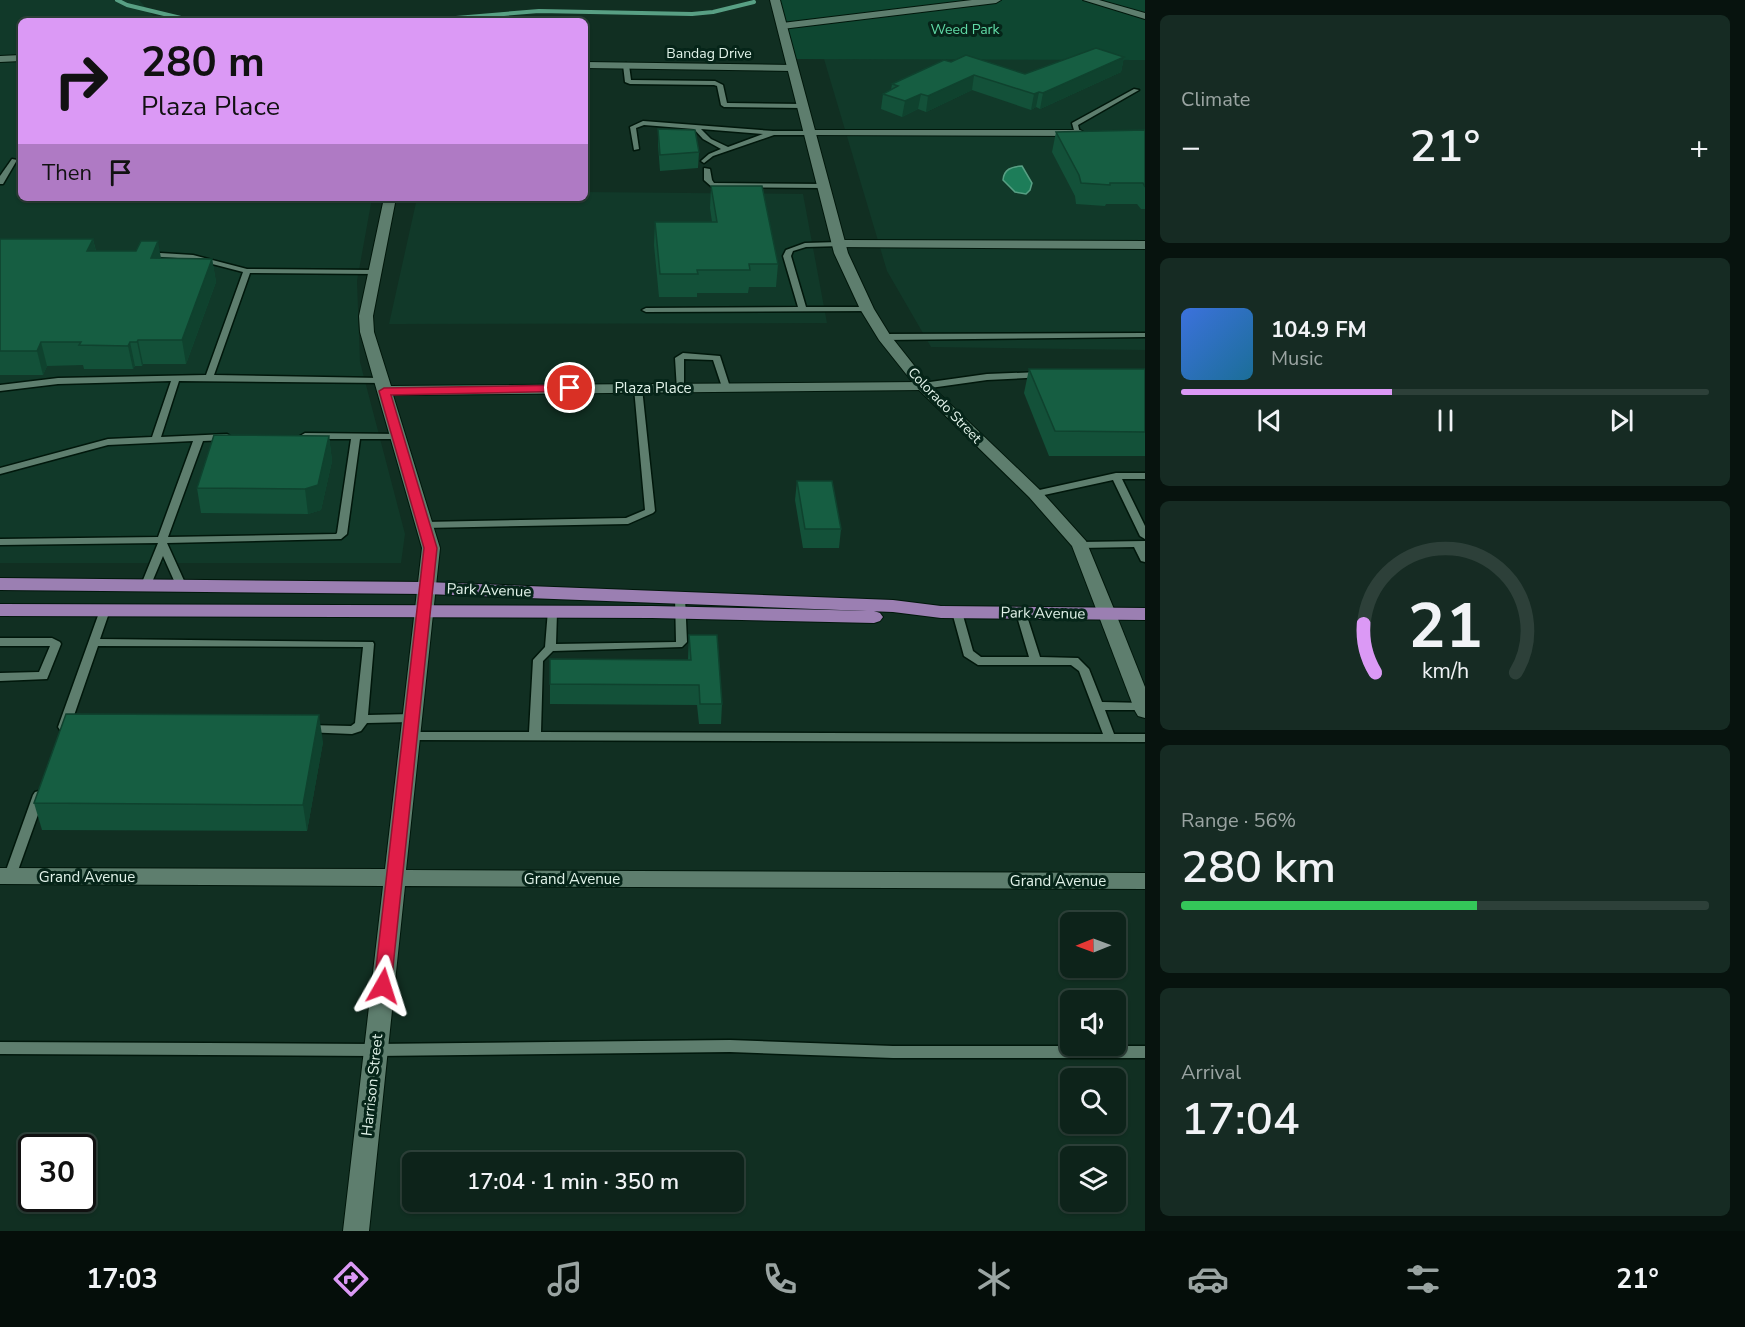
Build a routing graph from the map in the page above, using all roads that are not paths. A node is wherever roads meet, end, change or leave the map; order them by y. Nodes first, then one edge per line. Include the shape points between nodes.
1 (775, 0) edge
2 (889, 0) edge
3 (996, 0) edge
4 (1088, 0) edge
5 (909, 11) junction
6 (1145, 16) edge
7 (782, 26) junction
8 (18, 58) edge
9 (0, 59) edge
10 (588, 65) edge
11 (626, 65) junction
12 (792, 65) junction
13 (1136, 90) dead end
14 (802, 106) junction
15 (696, 126) junction
16 (774, 133) junction
17 (809, 133) junction
18 (1083, 133) joint
19 (636, 148) dead end
20 (727, 149) junction
21 (0, 160) edge
22 (18, 160) edge
23 (0, 182) edge
24 (823, 186) junction
25 (389, 201) edge
26 (839, 244) junction
27 (1145, 245) edge
28 (137, 254) edge
29 (247, 272) junction
30 (375, 272) junction
31 (803, 309) junction
32 (867, 309) junction
33 (646, 310) dead end
34 (1145, 335) edge
35 (884, 337) junction
36 (1053, 375) edge
37 (176, 378) junction
38 (209, 378) junction
39 (383, 386) junction
40 (923, 386) junction
41 (726, 387) junction
42 (0, 388) edge
43 (638, 388) junction
44 (680, 388) junction
45 (356, 436) junction
46 (398, 436) junction
47 (233, 437) edge
48 (289, 437) edge
49 (199, 438) junction
50 (156, 439) junction
51 (0, 471) edge
52 (1116, 476) junction
53 (1145, 476) edge
54 (1035, 494) junction
55 (424, 525) junction
56 (0, 542) edge
57 (162, 542) junction
58 (1143, 542) edge
59 (1080, 545) junction
60 (1145, 559) edge
61 (0, 585) edge
62 (146, 585) junction
63 (180, 585) junction
64 (426, 588) junction
65 (680, 605) junction
66 (0, 610) edge
67 (105, 610) junction
68 (424, 612) junction
69 (552, 612) junction
70 (949, 612) junction
71 (1022, 613) junction
72 (1107, 614) junction
73 (1145, 614) edge
74 (0, 642) edge
75 (94, 642) junction
76 (550, 648) junction
77 (1036, 661) junction
78 (0, 677) edge
79 (1098, 706) junction
80 (1144, 708) edge
81 (361, 719) junction
82 (411, 727) junction
83 (292, 729) edge
84 (67, 730) edge
85 (535, 736) junction
86 (1110, 738) junction
87 (1145, 738) edge
88 (45, 780) edge
89 (5, 876) edge
90 (395, 878) junction
91 (1145, 881) edge
92 (0, 1048) edge
93 (375, 1050) junction
94 (1145, 1052) edge
95 (356, 1231) edge

1 - 7 street, Colorado Street
2 - 5 street
3 - 5 street
4 - 6 street
5 - 7 street
7 - 12 street, Colorado Street
8 - 9 street
10 - 11 street, Bandag Drive
11 - 12 street, Bandag Drive
11 - 14 lane via 630,82 715,83 720,86 724,105
12 - 14 street, Colorado Street
13 - 18 lane via 1074,124
14 - 17 street, Colorado Street
15 - 16 lane
15 - 19 lane via 635,124
15 - 20 lane via 707,140
16 - 17 lane
16 - 20 lane
17 - 18 street
17 - 24 street, Colorado Street
20 - 24 lane via 711,155 705,165 712,185
21 - 22 lane
22 - 23 lane
24 - 26 street, Colorado Street
25 - 30 street, Harrison Street
26 - 27 street
26 - 31 lane via 805,245 790,250 787,256
26 - 32 street, Colorado Street
28 - 29 lane via 193,257
29 - 30 lane
29 - 38 lane
30 - 39 street, Harrison Street via 366,316 367,332
31 - 32 lane
31 - 33 lane
32 - 35 street, Colorado Street
34 - 35 lane
35 - 40 street, Colorado Street
36 - 40 lane via 987,377
37 - 38 lane
37 - 42 lane via 58,381
37 - 50 lane
38 - 39 lane
39 - 43 street, Plaza Place
39 - 46 street, Harrison Street
40 - 41 street, Plaza Place
40 - 54 street, Colorado Street
41 - 44 street, Plaza Place
41 - 44 lane via 717,358 682,356
43 - 44 street, Plaza Place
43 - 55 lane via 650,511 628,521
45 - 46 lane
45 - 48 lane
45 - 57 lane via 340,537
46 - 55 street, Harrison Street
47 - 49 lane
49 - 50 lane
49 - 57 lane
50 - 51 lane via 108,442
52 - 53 lane
52 - 54 lane
52 - 58 lane
54 - 59 street, Colorado Street
55 - 64 street, Harrison Street via 431,548
56 - 57 lane
57 - 62 lane
57 - 63 lane
58 - 59 lane
58 - 60 lane
59 - 72 street, Colorado Street
61 - 62 main road, Park Avenue
62 - 63 main road, Park Avenue
63 - 64 main road, Park Avenue
64 - 65 main road, Park Avenue
64 - 68 street, Harrison Street
65 - 69 main road, Park Avenue
65 - 70 main road, Park Avenue via 865,617
65 - 76 lane via 682,642 678,645
66 - 67 main road, Park Avenue
67 - 68 main road, Park Avenue
67 - 75 lane
68 - 69 main road, Park Avenue
68 - 82 street, Harrison Street
69 - 76 lane
70 - 71 main road, Park Avenue
70 - 77 lane via 968,653 978,661
71 - 72 main road, Park Avenue
71 - 77 lane
72 - 73 main road, Park Avenue
72 - 80 street, Colorado Street
74 - 78 lane via 56,644 43,676
75 - 81 lane via 369,644
75 - 84 lane
76 - 85 lane via 538,660
77 - 79 lane via 1074,661 1084,669
79 - 80 lane
79 - 86 lane
81 - 82 lane
81 - 83 lane via 357,729 352,730
82 - 85 lane
82 - 90 street, Harrison Street
85 - 86 lane
86 - 87 lane
88 - 89 lane
89 - 90 street, Grand Avenue
90 - 91 street, Grand Avenue
90 - 93 street, Harrison Street
92 - 93 lane
93 - 94 lane via 730,1046 892,1052
93 - 95 street, Harrison Street

